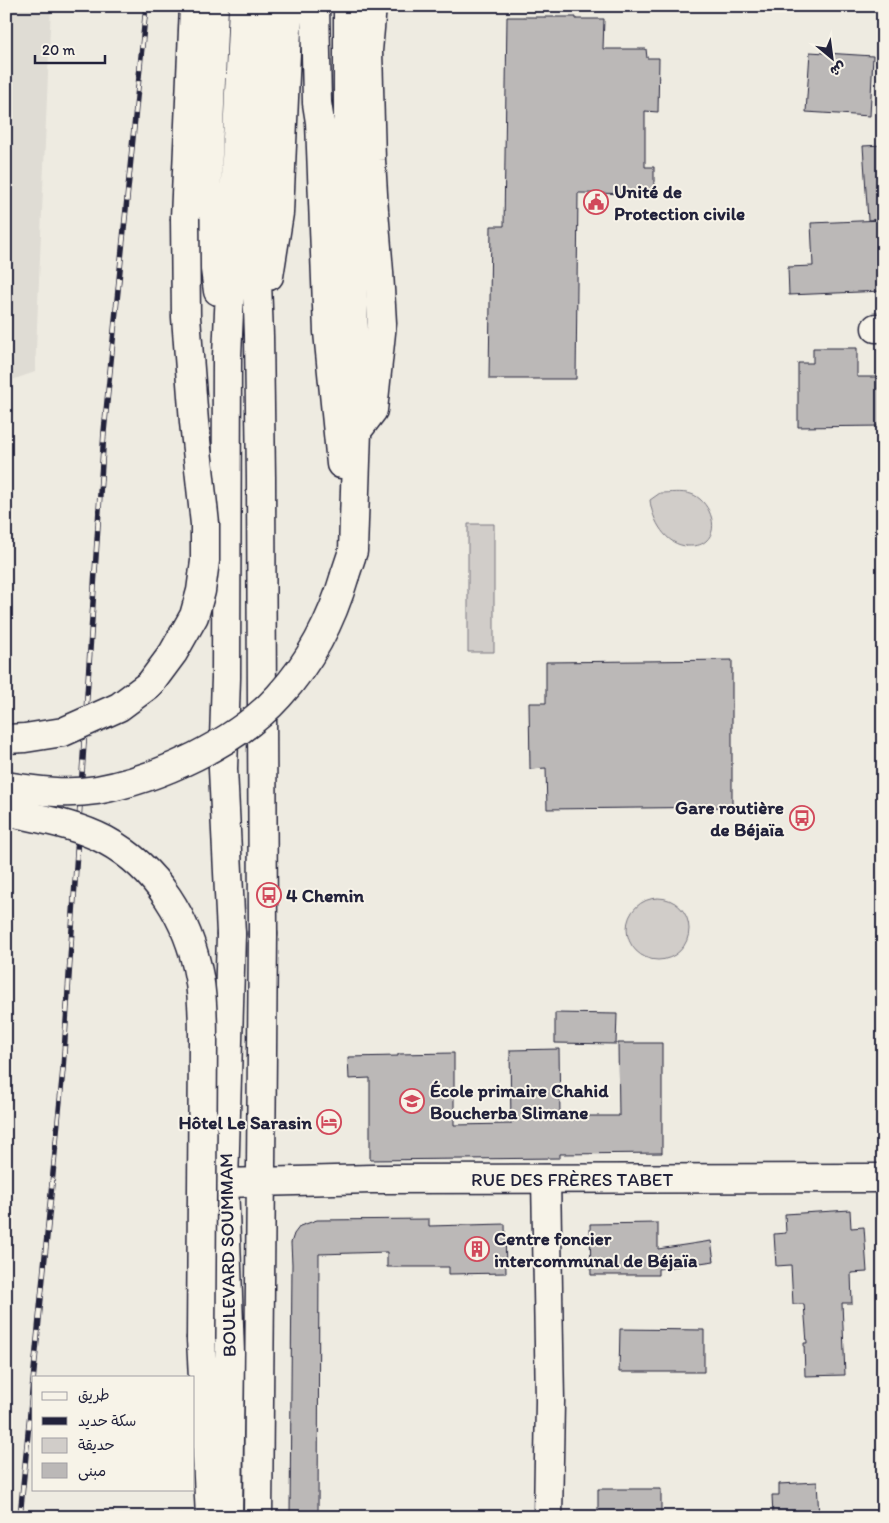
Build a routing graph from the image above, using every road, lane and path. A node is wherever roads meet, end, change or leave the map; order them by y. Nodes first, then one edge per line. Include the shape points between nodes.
1 (194, 6) edge
2 (214, 6) edge
3 (243, 6) edge
4 (263, 6) edge
5 (288, 6) edge
6 (315, 6) edge
7 (348, 6) edge
8 (372, 6) edge
9 (244, 225) junction
10 (259, 336) junction
11 (227, 356) junction
12 (357, 431) junction
13 (6, 738) edge
14 (6, 772) edge
15 (6, 786) edge
16 (6, 811) edge
17 (883, 1178) edge
18 (546, 1179) junction
19 (260, 1182) junction
20 (224, 1183) junction
21 (210, 1517) edge
22 (228, 1517) edge
23 (258, 1517) edge
24 (548, 1517) edge

1 - 13 main road, bridge via 184,218 186,317 205,524 202,591 194,616 150,684 119,707 63,732
2 - 11 main road via 206,204
3 - 9 main road
4 - 9 main road
5 - 10 main road via 279,213
6 - 14 main road via 328,332 342,476 339,548 314,620 290,660 268,687 238,714 204,736 133,767 93,776 55,778
7 - 12 main road
8 - 12 main road via 368,52 371,160 382,323 373,410
9 - 10 main road
9 - 11 main road
10 - 19 main road, BOULEVARD SOUMMAM via 263,934
11 - 20 main road, BOULEVARD SOUMMAM via 223,769 231,934
12 - 15 main road, bridge via 353,551 326,627 302,668 278,697 247,725 210,749 137,781 95,790 54,792
16 - 21 main road, bridge via 68,826 105,840 132,859 154,878 171,903 194,951 202,1004 201,1339
17 - 18 main road, RUE DES FRÈRES TABET
18 - 19 main road, RUE DES FRÈRES TABET
18 - 24 main road via 550,1401
19 - 20 main road
19 - 23 main road, BOULEVARD SOUMMAM
20 - 22 main road, BOULEVARD SOUMMAM via 230,1353

